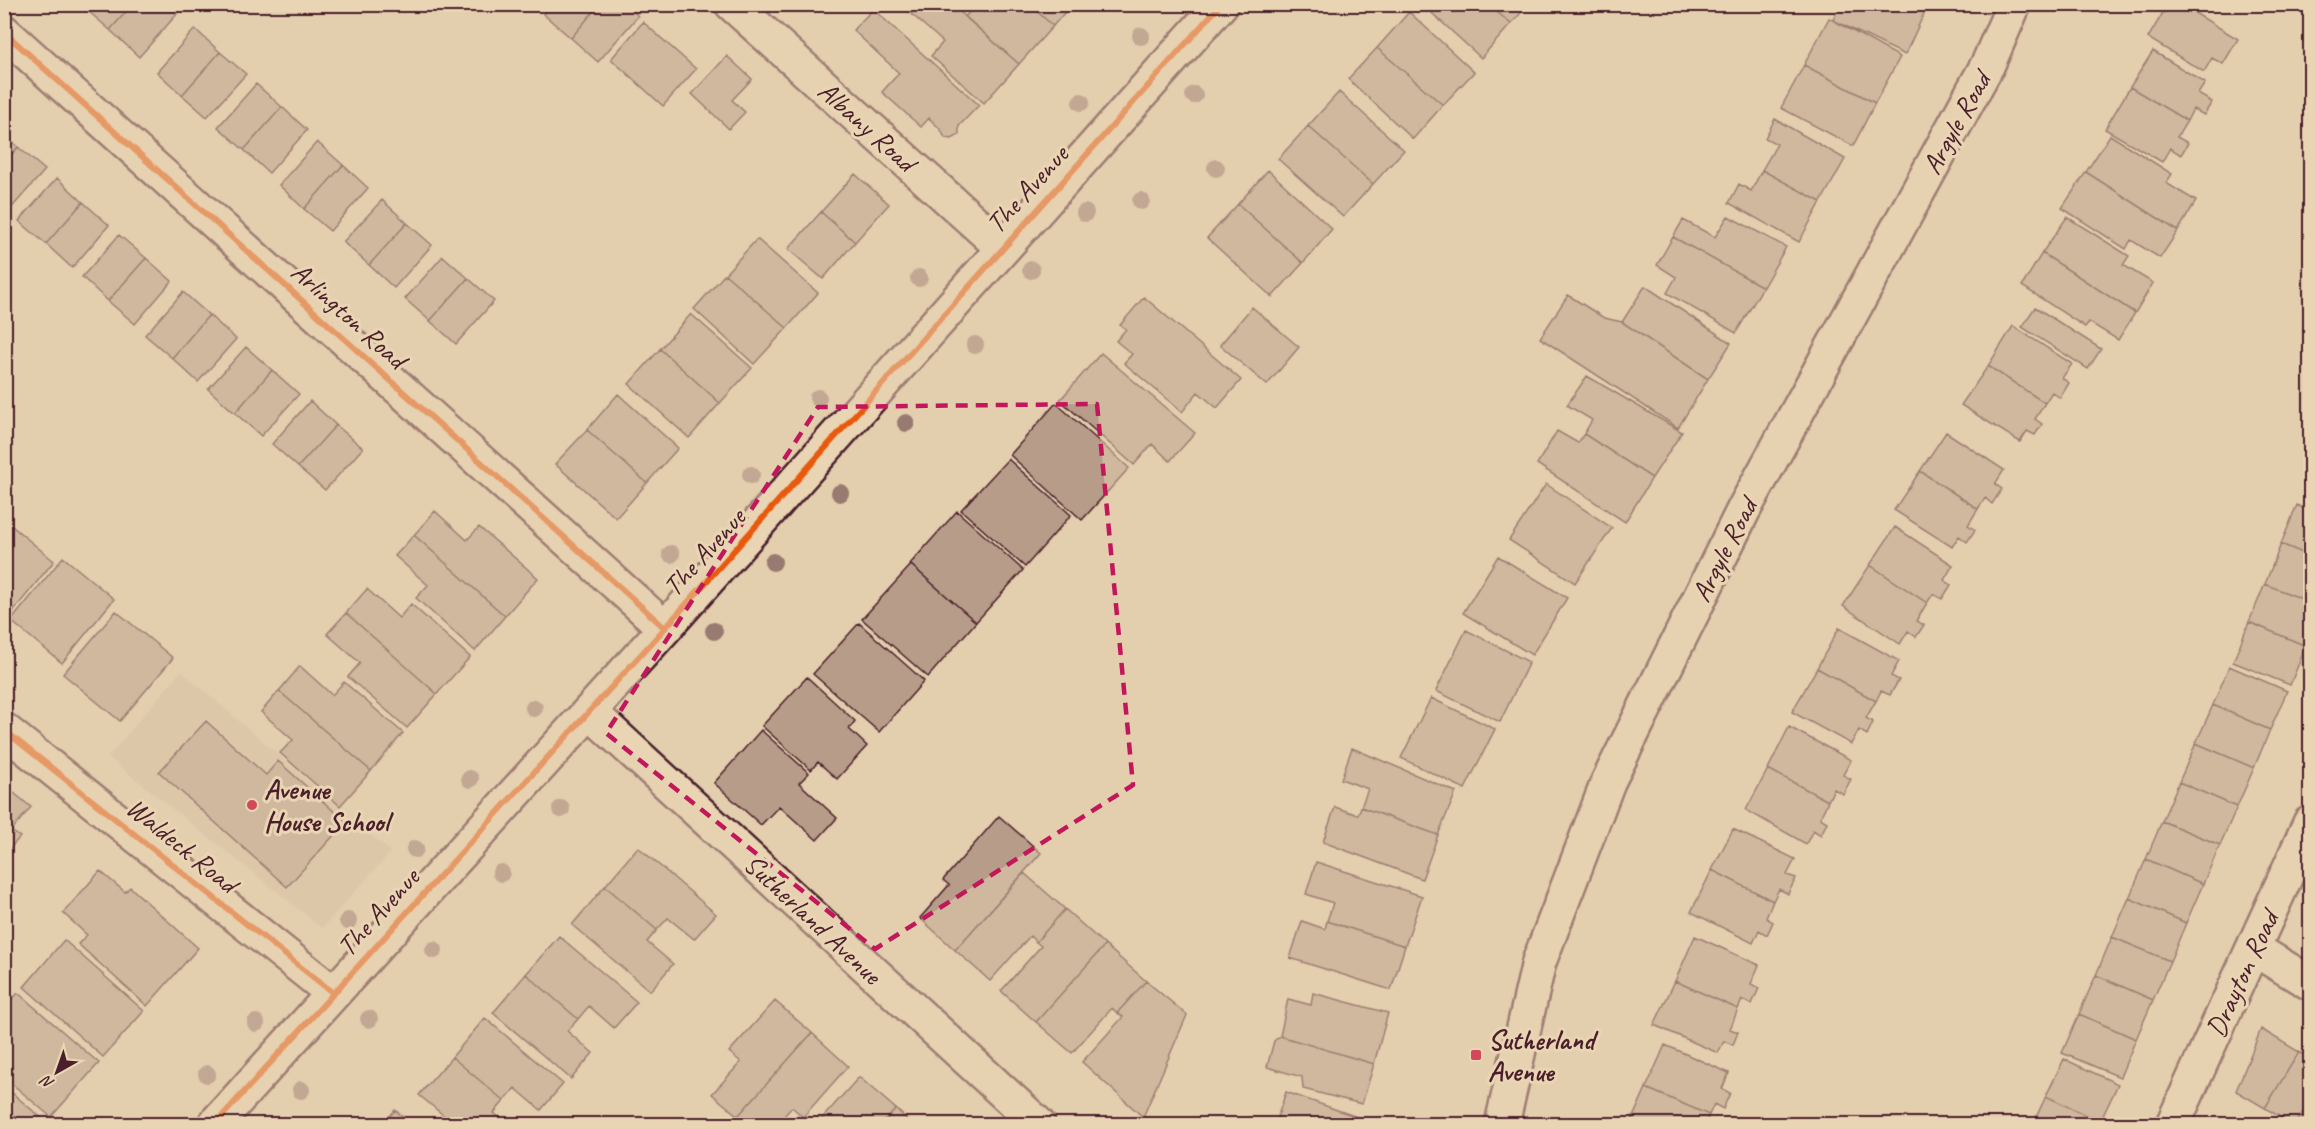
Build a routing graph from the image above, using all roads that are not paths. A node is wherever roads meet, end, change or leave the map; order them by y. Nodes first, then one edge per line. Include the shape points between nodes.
1 (732, 4) edge
2 (1221, 4) edge
3 (2014, 4) edge
4 (4, 32) edge
5 (1003, 248) junction
6 (665, 628) junction
7 (590, 712) junction
8 (4, 730) edge
9 (2310, 823) edge
10 (2254, 949) junction
11 (2310, 983) edge
12 (333, 993) junction
13 (215, 1125) edge
14 (1038, 1125) edge
15 (1502, 1125) edge
16 (2173, 1125) edge

1 - 5 street, Albany Road
2 - 5 street, The Avenue
3 - 15 street, Argyle Road via 1988,64 1744,509 1608,782 1539,962
4 - 6 street, Arlington Road
5 - 6 street, The Avenue
6 - 7 street, The Avenue
7 - 12 street, The Avenue
7 - 14 street, Sutherland Avenue
8 - 12 street, Waldeck Road
9 - 10 street, Drayton Road
10 - 11 street
10 - 16 street, Drayton Road
12 - 13 street, The Avenue

